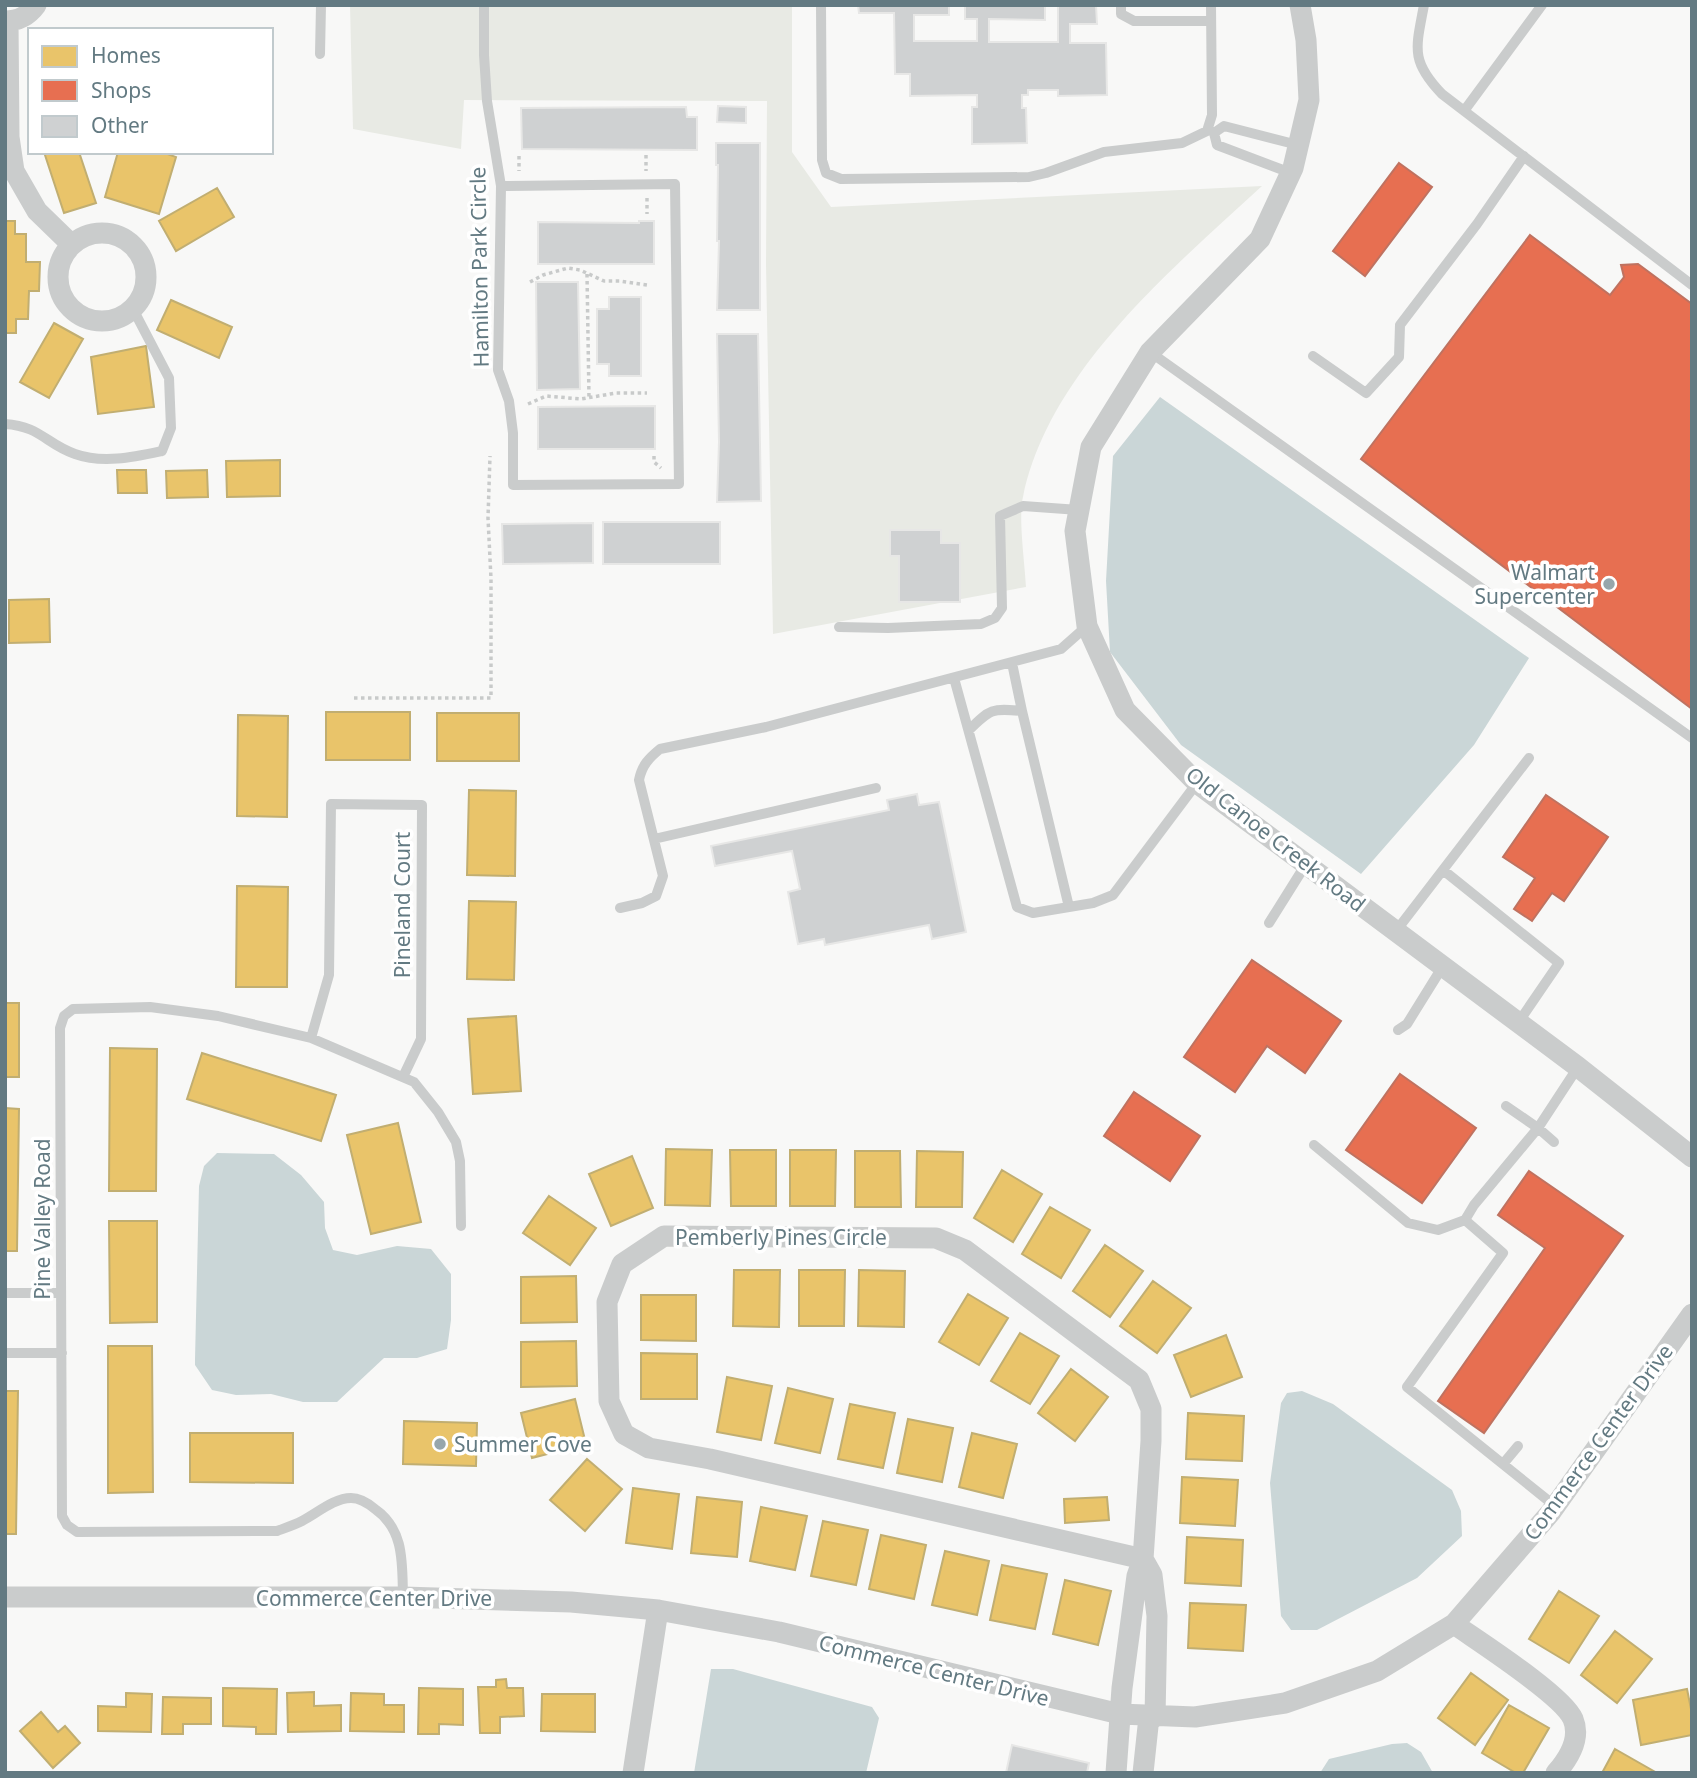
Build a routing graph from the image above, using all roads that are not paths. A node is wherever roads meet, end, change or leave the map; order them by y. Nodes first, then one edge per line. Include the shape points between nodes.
1 (36, 5) edge
2 (321, 5) edge
3 (484, 5) edge
4 (821, 5) edge
5 (1121, 5) edge
6 (1211, 5) edge
7 (1300, 5) edge
8 (1424, 5) edge
9 (1542, 5) edge
10 (7, 21) edge
11 (1210, 21) junction
12 (320, 54) dead end
13 (1465, 111) junction
14 (1211, 132) junction
15 (1298, 145) junction
16 (1524, 156) junction
17 (1291, 173) junction
18 (501, 186) junction
19 (71, 244) junction
20 (1692, 285) edge
21 (133, 309) junction
22 (1150, 352) junction
23 (1313, 356) dead end
24 (5, 424) edge
25 (1079, 509) junction
26 (1087, 626) junction
27 (839, 627) dead end
28 (1012, 663) junction
29 (954, 678) junction
30 (1022, 711) junction
31 (969, 730) junction
32 (1692, 738) edge
33 (1529, 758) dead end
34 (1197, 783) junction
35 (876, 788) dead end
36 (654, 839) junction
37 (1306, 864) junction
38 (1443, 870) junction
39 (1069, 907) junction
40 (620, 908) dead end
41 (1269, 923) dead end
42 (1396, 931) junction
43 (1443, 966) junction
44 (1518, 1023) junction
45 (1398, 1030) dead end
46 (311, 1038) junction
47 (1578, 1067) junction
48 (403, 1077) junction
49 (1506, 1106) dead end
50 (1538, 1128) junction
51 (1554, 1142) dead end
52 (1314, 1145) dead end
53 (1692, 1157) edge
54 (1465, 1220) junction
55 (461, 1226) dead end
56 (5, 1293) edge
57 (61, 1293) junction
58 (1692, 1314) edge
59 (5, 1353) edge
60 (62, 1353) junction
61 (1518, 1446) dead end
62 (1503, 1464) junction
63 (1555, 1506) junction
64 (1143, 1559) junction
65 (5, 1597) edge
66 (403, 1597) junction
67 (658, 1610) junction
68 (1454, 1624) junction
69 (1120, 1714) junction
70 (1152, 1717) junction
71 (633, 1773) edge
72 (1116, 1773) edge
73 (1143, 1773) edge
74 (1556, 1773) edge

1 - 10 street via 26,16
2 - 12 lane
3 - 18 lane, Hamilton Park Circle via 487,102
4 - 14 lane via 822,160 826,173 841,179 1029,177 1104,152 1182,143
5 - 11 lane via 1121,14 1134,21
6 - 11 lane
7 - 15 street, Old Canoe Creek Road via 1309,100
8 - 13 lane via 1416,49 1426,77
9 - 13 lane
10 - 19 street via 14,171 37,211
11 - 14 lane
13 - 16 lane
14 - 15 lane via 1224,126
14 - 17 lane via 1217,145
15 - 17 street, Old Canoe Creek Road
16 - 20 lane
16 - 23 lane via 1399,325 1399,357 1366,393
17 - 22 street, Old Canoe Creek Road via 1260,239
18 - 18 lane, Hamilton Park Circle via 676,184 680,484 513,485 509,401 498,370
19 - 21 street via 99,232 114,234 134,246 146,266 147,281
19 - 21 street via 58,269 58,283 70,308 94,321 122,317
21 - 24 lane via 169,378 171,428 162,450 119,460 75,455 24,425
22 - 25 street, Old Canoe Creek Road via 1091,447
22 - 32 lane
25 - 26 street, Old Canoe Creek Road via 1075,531
25 - 27 lane via 1023,506 1000,516 1002,608 995,618 961,626
26 - 28 lane via 1061,649
26 - 34 street, Old Canoe Creek Road via 1125,709
28 - 29 lane
28 - 30 lane
29 - 31 lane
29 - 36 lane via 660,749 641,769 639,780
30 - 31 lane via 987,712
30 - 39 lane
31 - 39 lane via 1017,907 1033,913
33 - 38 lane
34 - 37 street, Old Canoe Creek Road
34 - 39 lane via 1113,895
35 - 36 lane
36 - 40 lane via 663,876 656,896
37 - 41 lane
37 - 42 street, Old Canoe Creek Road
38 - 42 lane
38 - 44 lane via 1559,963
42 - 43 street, Old Canoe Creek Road
43 - 44 street, Old Canoe Creek Road
43 - 45 lane via 1407,1024
44 - 47 street, Old Canoe Creek Road
46 - 48 lane, Pine Valley Road
46 - 48 lane, Pineland Court via 329,975 331,804 422,805 421,1039
46 - 57 lane, Pine Valley Road via 218,1016 150,1007 73,1009 64,1016
47 - 50 lane
47 - 53 street, Old Canoe Creek Road
48 - 55 lane, Pine Valley Road via 414,1082 456,1142
49 - 50 lane
50 - 51 lane
50 - 54 lane
52 - 54 lane via 1408,1223 1438,1230
54 - 62 lane via 1503,1253 1408,1387
56 - 57 lane
57 - 60 lane, Pine Valley Road
58 - 63 street, Commerce Center Drive
59 - 60 lane
60 - 66 lane, Pine Valley Road via 62,1516 67,1525 78,1532 277,1531 351,1498 386,1516 397,1533
61 - 62 lane
62 - 63 lane
63 - 68 street, Commerce Center Drive
64 - 64 street, Pemberly Pines Circle via 1152,1441 1151,1409 1139,1380 965,1250 936,1238 664,1236 622,1264 607,1301 608,1401 624,1434 649,1448
64 - 69 street, Pemberly Pines Circle
64 - 70 street, Pemberly Pines Circle via 1152,1575 1157,1616
65 - 66 street, Commerce Center Drive
66 - 67 street, Commerce Center Drive via 571,1602
67 - 69 street, Commerce Center Drive via 779,1632
67 - 71 street
68 - 70 street, Commerce Center Drive via 1377,1671 1285,1703 1195,1717
68 - 74 street via 1554,1695 1573,1718 1575,1744
69 - 70 street, Commerce Center Drive
69 - 72 street, Pemberly Pines Circle
70 - 73 street, Pemberly Pines Circle

